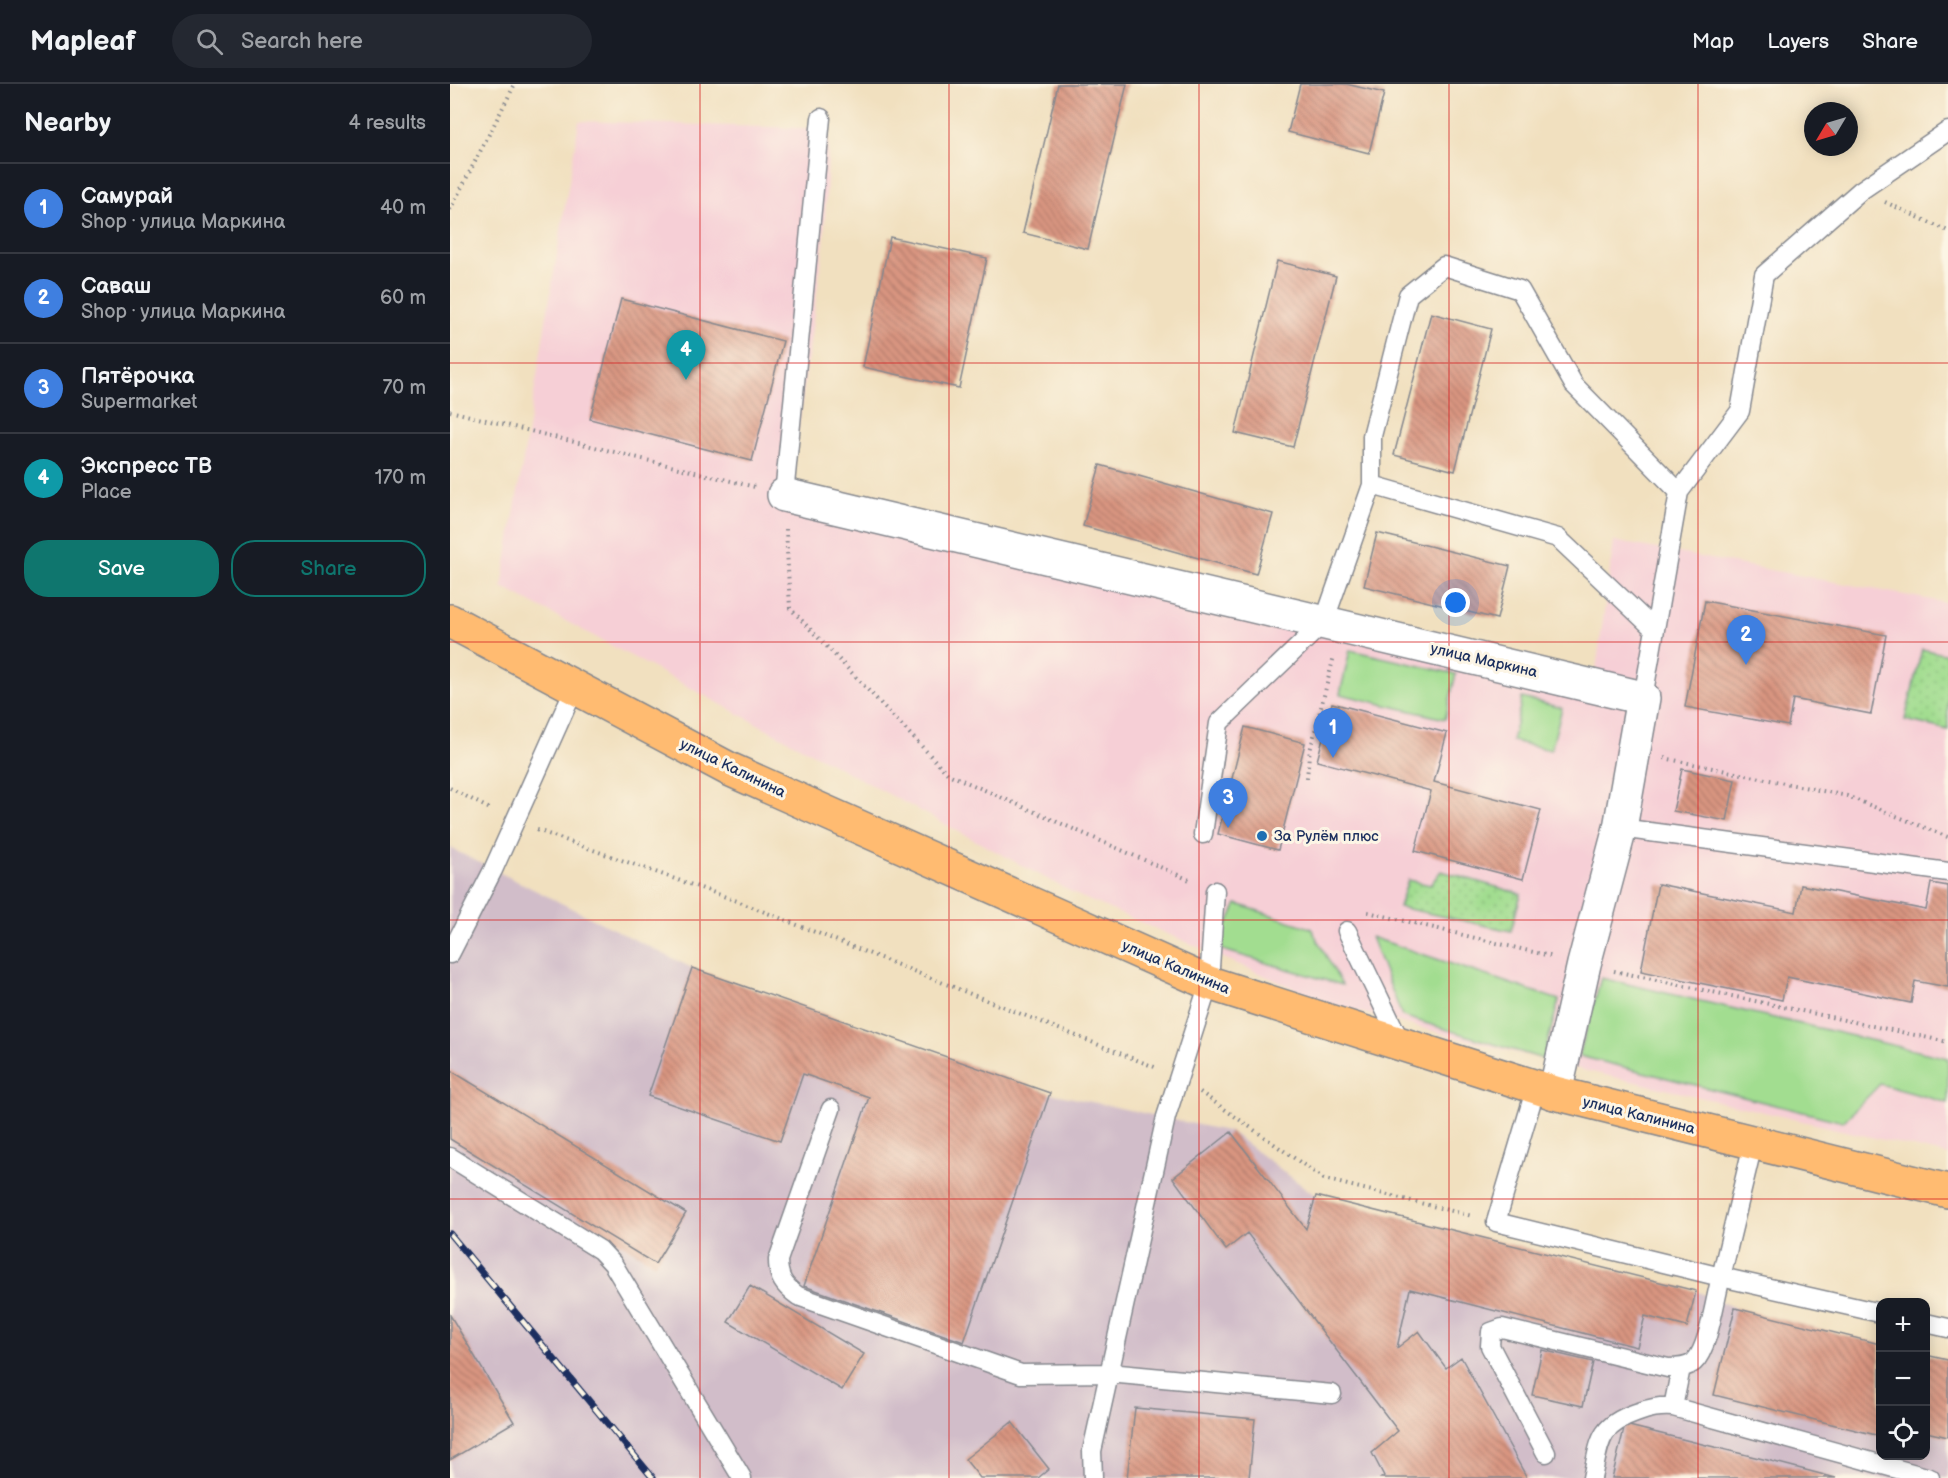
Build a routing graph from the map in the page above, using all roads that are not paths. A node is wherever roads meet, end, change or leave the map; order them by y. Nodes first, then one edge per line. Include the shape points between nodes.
1 (821, 118) dead end
2 (1948, 131) edge
3 (1372, 485) junction
4 (1679, 492) junction
5 (784, 495) joint
6 (450, 621) edge
7 (1333, 625) junction
8 (1655, 630) junction
9 (575, 687) junction
10 (1643, 698) junction
11 (1620, 828) junction
12 (1203, 834) dead end
13 (1948, 872) edge
14 (1215, 891) road end
15 (1347, 931) dead end
16 (450, 954) edge
17 (1209, 983) junction
18 (1401, 1043) junction
19 (1545, 1090) junction
20 (831, 1109) dead end
21 (1753, 1144) junction
22 (450, 1157) edge
23 (1948, 1191) edge
24 (1721, 1277) junction
25 (1876, 1312) edge
26 (1930, 1324) edge
27 (1948, 1328) edge
28 (1681, 1368) junction
29 (1109, 1373) junction
30 (1332, 1394) dead end
31 (1673, 1407) junction
32 (1546, 1453) dead end
33 (742, 1478) edge
34 (1092, 1478) edge
35 (1592, 1478) edge
36 (1930, 1478) edge

1 - 5 lane
2 - 4 lane via 1860,191 1764,275 1740,411
3 - 4 lane via 1372,436 1408,295 1444,266 1520,290 1574,384
3 - 7 lane
3 - 8 lane via 1558,538
4 - 8 lane
5 - 7 street, улица Маркина
6 - 9 main road, улица Калинина
7 - 10 street, улица Маркина
7 - 12 lane via 1219,723
8 - 10 lane
9 - 16 lane
9 - 17 main road, улица Калинина via 729,769
10 - 11 street
11 - 13 lane
11 - 19 street
14 - 17 lane
15 - 18 lane
17 - 18 main road, улица Калинина
17 - 29 lane via 1166,1118
18 - 19 main road, улица Калинина
19 - 21 main road, улица Калинина
19 - 24 lane via 1496,1222
20 - 29 lane via 778,1260 778,1274 785,1287 798,1296 1021,1374
21 - 23 main road, улица Калинина
21 - 24 lane
22 - 33 lane via 600,1250 613,1263
24 - 25 lane
24 - 28 lane via 1701,1352 1693,1363
26 - 27 lane
28 - 31 lane
28 - 32 lane via 1496,1329 1488,1338 1490,1346
29 - 30 lane
29 - 34 lane via 1092,1451
31 - 35 lane via 1658,1406 1618,1419 1609,1426 1599,1445
31 - 36 lane

